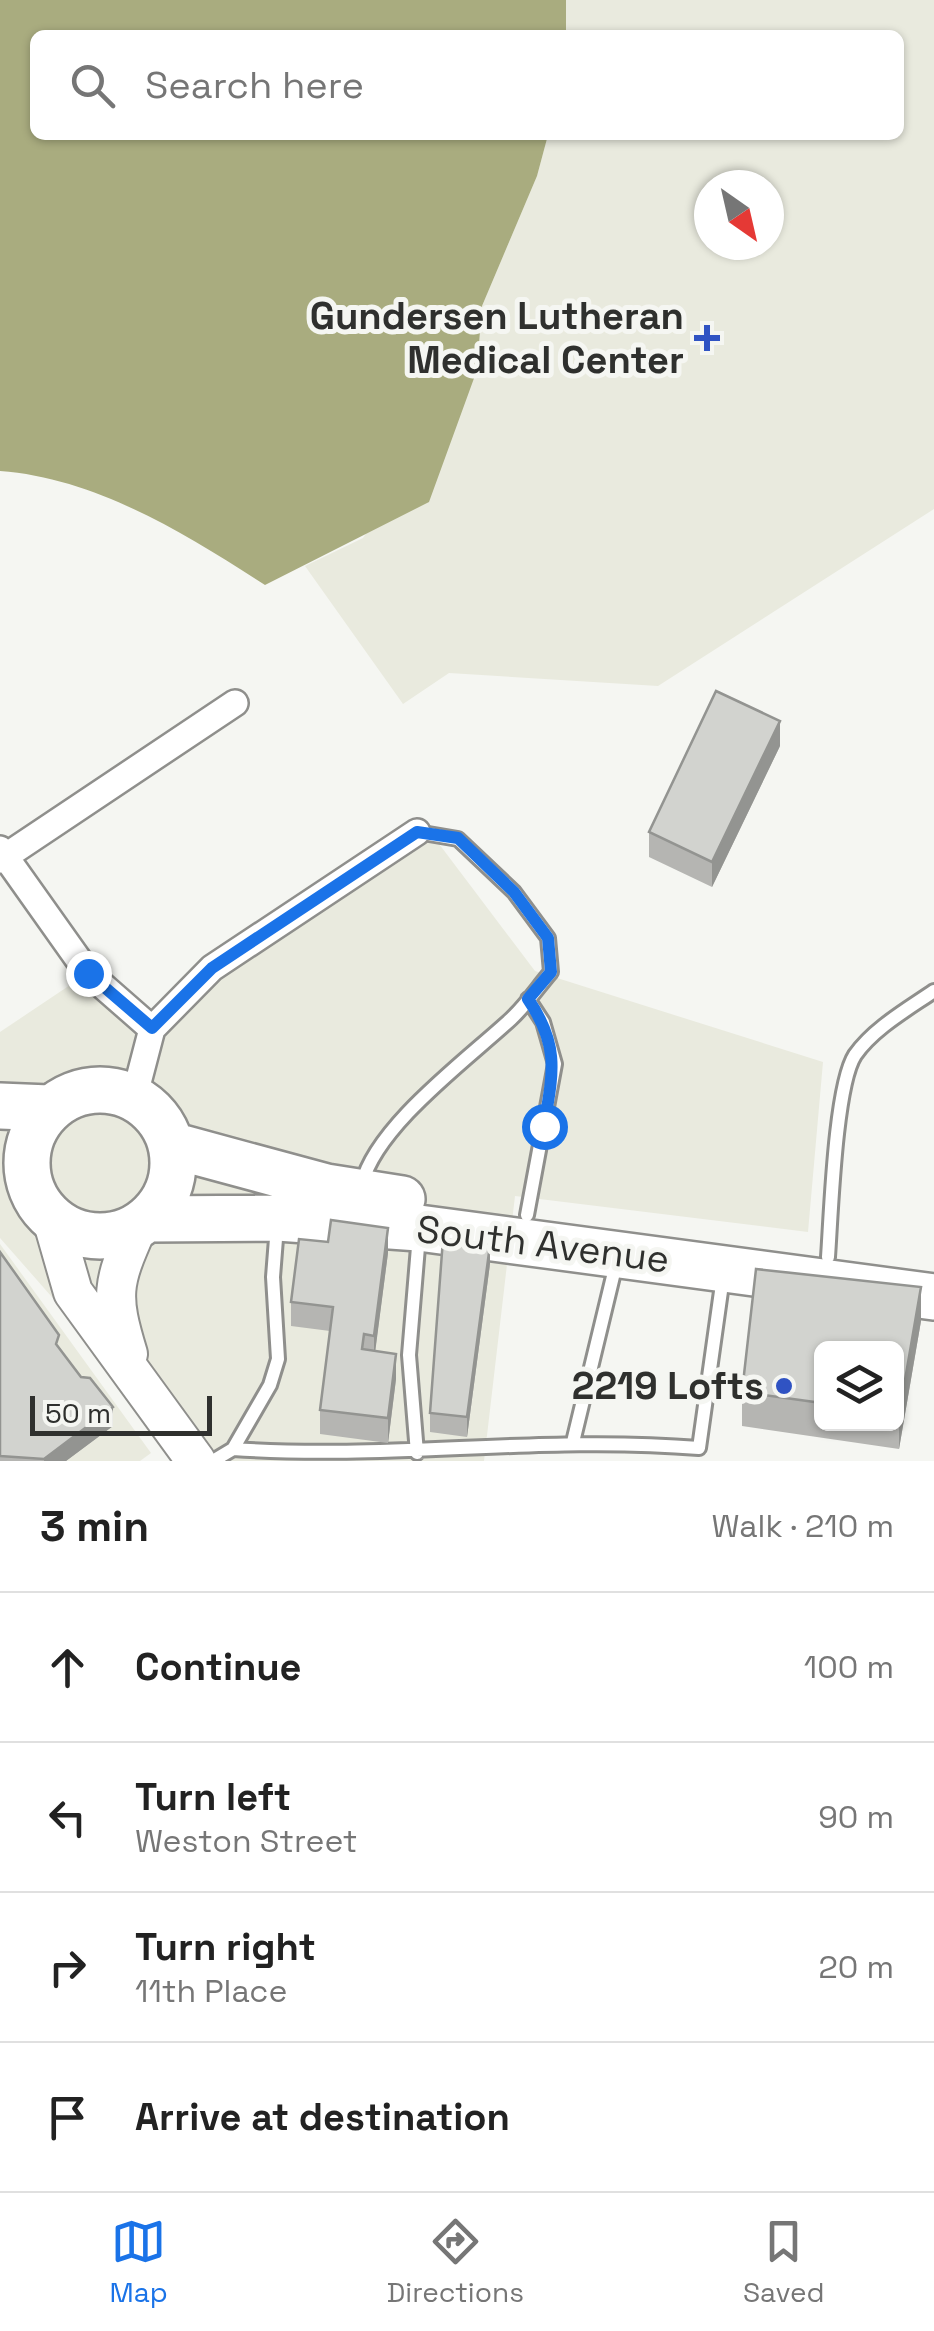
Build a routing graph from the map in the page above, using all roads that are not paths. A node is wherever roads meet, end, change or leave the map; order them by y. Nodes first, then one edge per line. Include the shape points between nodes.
1 (235, 703) dead end
2 (417, 832) joint
3 (2, 855) edge
4 (934, 990) edge
5 (528, 999) junction
6 (152, 1028) junction
7 (134, 1098) junction
8 (0, 1106) edge
9 (50, 1108) junction
10 (171, 1145) junction
11 (0, 1177) edge
12 (360, 1193) junction
13 (46, 1213) junction
14 (527, 1215) junction
15 (278, 1218) junction
16 (143, 1223) junction
17 (419, 1228) junction
18 (618, 1254) junction
19 (828, 1257) junction
20 (725, 1268) junction
21 (934, 1270) edge
22 (934, 1297) edge
23 (134, 1375) junction
24 (574, 1442) junction
25 (233, 1449) junction
26 (417, 1453) junction
27 (194, 1459) edge

1 - 3 street
2 - 5 lane via 458,838 514,892 548,938 551,972
2 - 6 street via 212,968
3 - 6 street via 88,973
4 - 19 lane via 854,1057 836,1144
5 - 12 lane via 432,1086 373,1158
5 - 14 lane via 544,1022 555,1064
6 - 7 street
7 - 9 highway via 80,1092
7 - 10 highway via 162,1123
8 - 9 highway
9 - 13 highway via 36,1127 26,1162
10 - 12 highway, South Avenue
10 - 16 highway via 172,1177
11 - 13 highway, South Avenue
12 - 14 highway, South Avenue
13 - 16 highway, South Avenue via 93,1236
13 - 23 main road via 73,1292
14 - 19 highway, South Avenue
15 - 16 highway, South Avenue
15 - 17 highway, South Avenue
15 - 25 lane via 278,1358
16 - 23 main road via 121,1264 113,1306
17 - 18 highway, South Avenue
17 - 26 lane via 409,1355
18 - 20 highway, South Avenue
18 - 24 lane
19 - 21 highway, South Avenue
20 - 22 highway, South Avenue
20 - 24 lane via 698,1448
23 - 27 main road
24 - 26 lane
25 - 26 lane
25 - 27 lane

